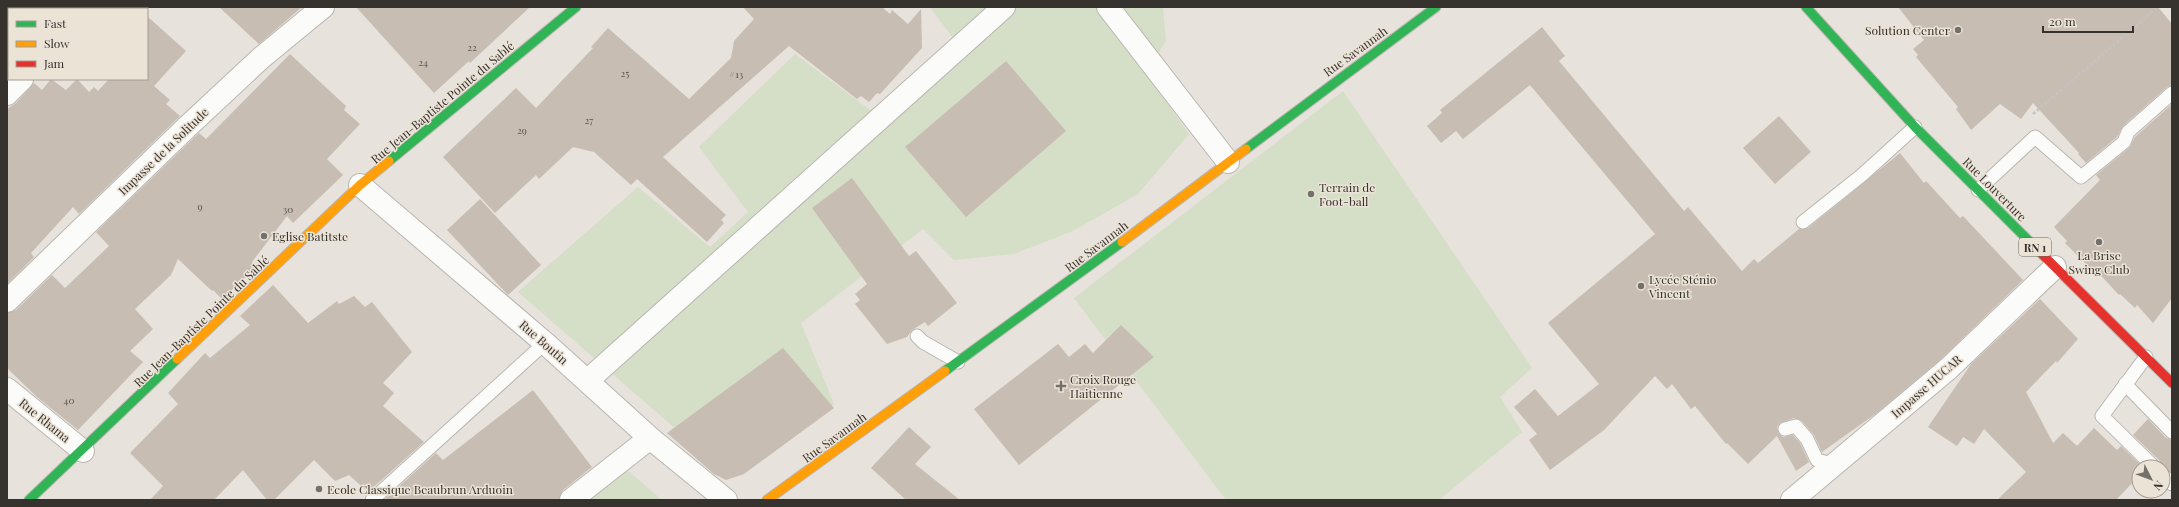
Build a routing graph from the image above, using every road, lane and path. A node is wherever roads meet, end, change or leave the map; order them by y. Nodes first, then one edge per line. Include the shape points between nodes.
1 (323, 7) edge
2 (576, 7) edge
3 (1004, 7) edge
4 (1108, 7) edge
5 (1436, 7) edge
6 (1806, 7) edge
7 (2158, 7) edge
8 (21, 80) edge
9 (2172, 93) edge
10 (7, 94) edge
11 (2030, 117) dead end
12 (1915, 127) junction
13 (1228, 162) junction
14 (360, 185) junction
15 (1978, 190) junction
16 (1803, 222) dead end
17 (2055, 267) junction
18 (7, 300) edge
19 (918, 336) dead end
20 (545, 343) junction
21 (2146, 358) junction
22 (958, 362) junction
23 (587, 381) junction
24 (2172, 383) edge
25 (2125, 384) junction
26 (7, 389) edge
27 (1784, 429) dead end
28 (2172, 432) edge
29 (650, 438) junction
30 (83, 450) junction
31 (2146, 459) edge
32 (1835, 465) junction
33 (29, 500) edge
34 (372, 500) edge
35 (571, 500) edge
36 (726, 500) edge
37 (767, 500) edge
38 (1792, 500) edge

1 - 18 street, Impasse de la Solitude via 262,58 187,127
2 - 14 street, Rue Jean-Baptiste Pointe du Sablé
3 - 23 street
4 - 13 street
5 - 13 street, Rue Savannah via 1345,72
6 - 12 street, Rue Louverture / RN 1
7 - 11 path
8 - 10 street
9 - 15 lane via 2128,132 2124,142 2080,177 2035,137
12 - 15 street, Rue Louverture / RN 1
12 - 16 lane via 1862,175
13 - 22 street, Rue Savannah
14 - 20 street, Rue Boutin
14 - 30 street, Rue Jean-Baptiste Pointe du Sablé
15 - 17 street, Rue Louverture / RN 1
17 - 21 street, Rue Louverture / RN 1
17 - 32 street, Impasse HUCAR via 1948,369
19 - 22 lane via 923,342
20 - 23 street, Rue Boutin
20 - 34 lane
21 - 24 street, Rue Louverture / RN 1
21 - 25 lane
22 - 37 street, Rue Savannah
23 - 29 street, Rue Boutin
25 - 28 lane
25 - 31 lane via 2102,416
26 - 30 street, Rue Rhama
27 - 32 lane via 1796,426 1807,439 1816,460
29 - 35 street
29 - 36 street, Rue Boutin
30 - 33 street, Rue Jean-Baptiste Pointe du Sablé
32 - 38 street, Impasse HUCAR

